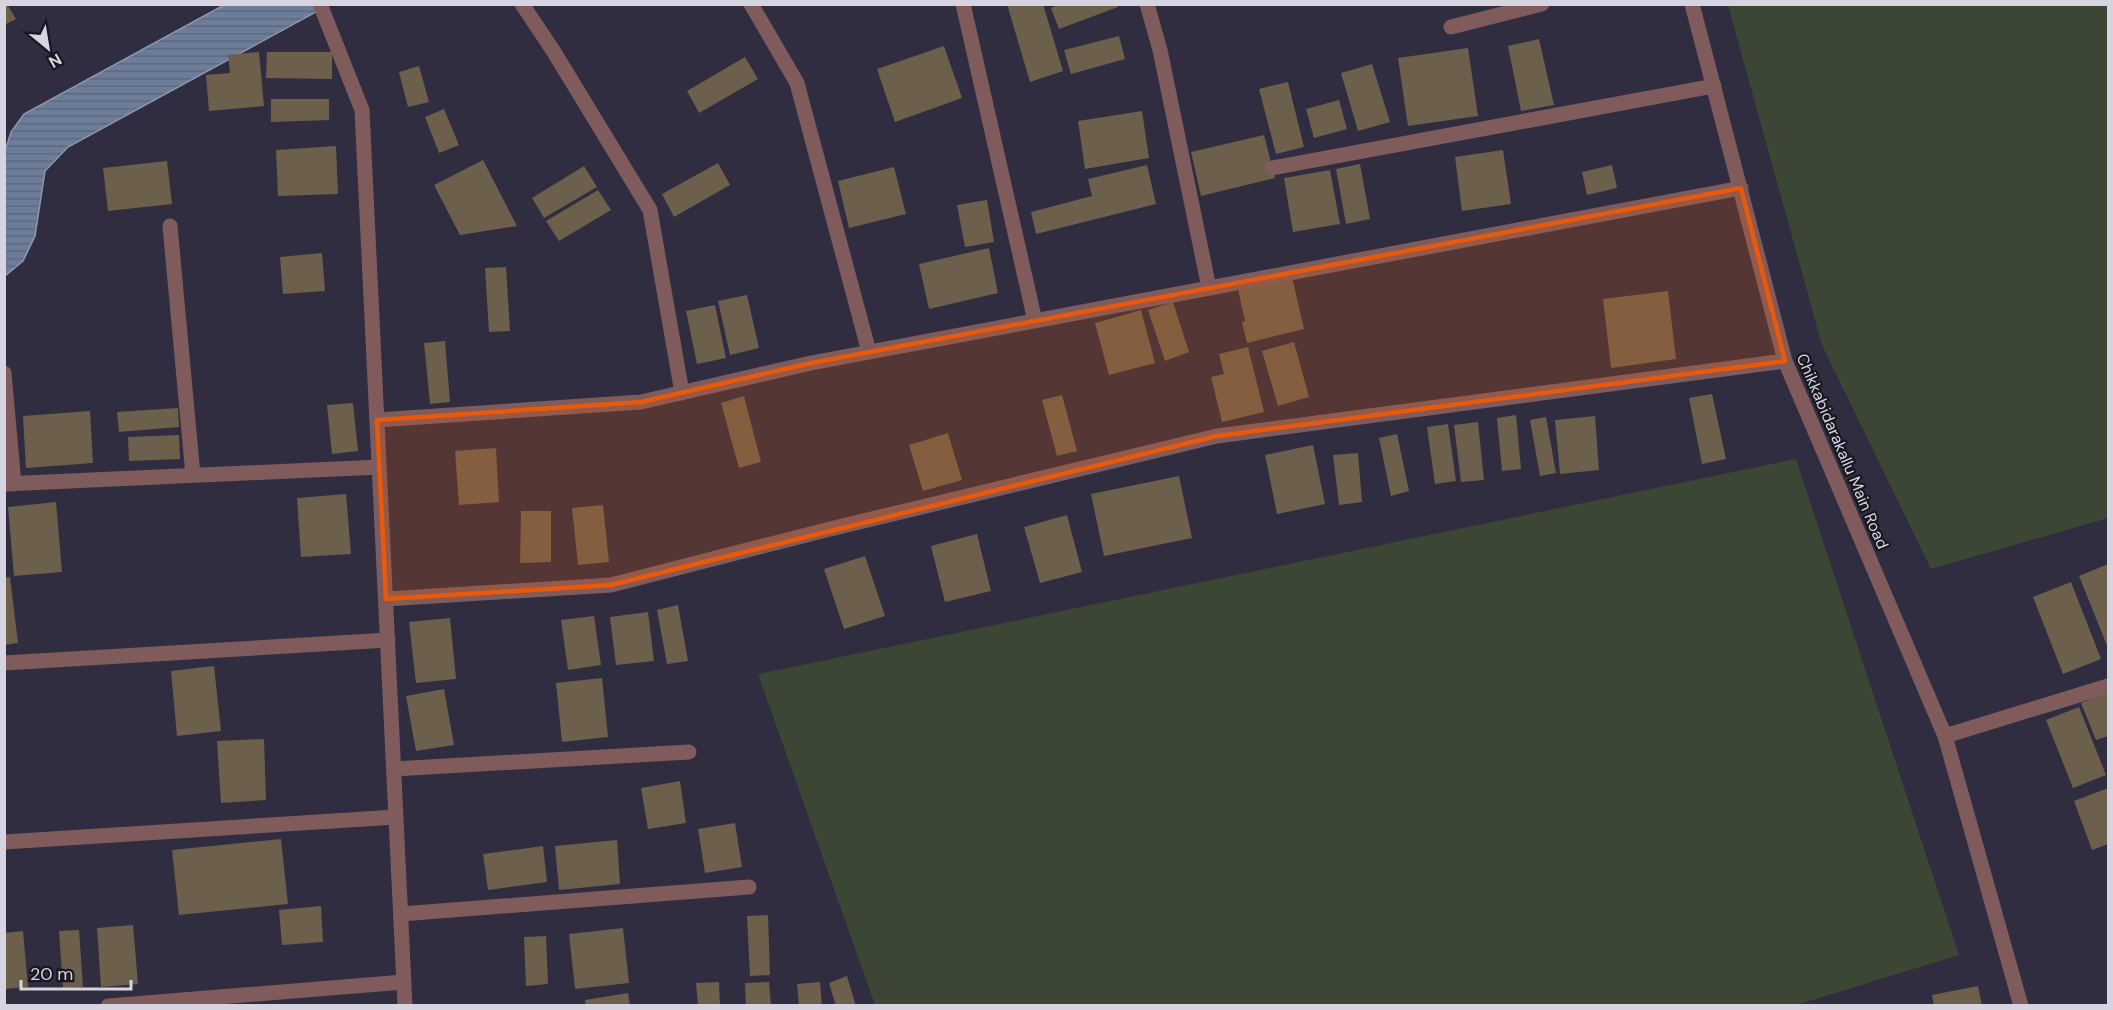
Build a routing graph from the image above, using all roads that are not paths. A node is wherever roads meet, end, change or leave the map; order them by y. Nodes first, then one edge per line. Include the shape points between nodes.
1 (320, 4) edge
2 (522, 4) edge
3 (751, 4) edge
4 (963, 4) edge
5 (1147, 4) edge
6 (1542, 4) edge
7 (1692, 4) edge
8 (1451, 27) dead end
9 (1714, 86) junction
10 (1272, 168) dead end
11 (1741, 189) junction
12 (170, 226) dead end
13 (1209, 288) junction
14 (1035, 321) junction
15 (869, 352) junction
16 (1785, 361) junction
17 (4, 373) edge
18 (682, 393) junction
19 (377, 420) junction
20 (379, 467) junction
21 (194, 475) junction
22 (9, 484) edge
23 (386, 599) junction
24 (388, 640) junction
25 (4, 663) edge
26 (2109, 686) edge
27 (1945, 736) junction
28 (689, 752) dead end
29 (394, 769) junction
30 (396, 817) junction
31 (4, 842) edge
32 (749, 887) dead end
33 (401, 914) junction
34 (404, 982) junction
35 (108, 1005) edge
36 (405, 1005) edge
37 (2021, 1005) edge

1 - 19 street via 362,110
2 - 18 street via 650,210
3 - 15 street via 797,83
4 - 14 street
5 - 13 street
6 - 8 street
7 - 9 street, Chikkabidarakallu Main Road
9 - 10 street
9 - 11 street, Chikkabidarakallu Main Road
11 - 13 street
11 - 16 street, Chikkabidarakallu Main Road
12 - 21 street
13 - 14 street
14 - 15 street
15 - 18 street
16 - 23 street via 1217,436 611,585
16 - 27 street, Chikkabidarakallu Main Road
17 - 22 street
18 - 19 street via 642,402
19 - 20 street
20 - 21 street
20 - 23 street
21 - 22 street
23 - 24 street
24 - 25 street
24 - 29 street
26 - 27 street
27 - 37 street, Chikkabidarakallu Main Road
28 - 29 street
29 - 30 street
30 - 31 street
30 - 33 street
32 - 33 street
33 - 34 street
34 - 35 street
34 - 36 street

